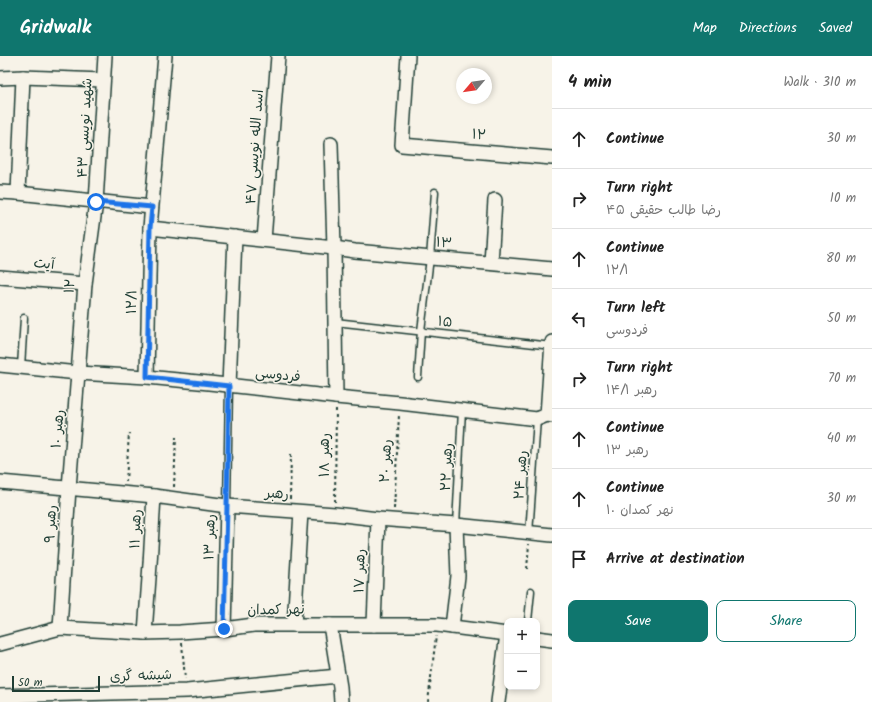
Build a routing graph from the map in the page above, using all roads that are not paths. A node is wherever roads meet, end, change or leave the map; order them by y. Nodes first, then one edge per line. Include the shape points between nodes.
1 (105, 56) edge
2 (165, 56) edge
3 (278, 56) edge
4 (408, 56) edge
5 (0, 78) edge
6 (23, 78) junction
7 (103, 80) junction
8 (331, 144) dead end
9 (552, 158) edge
10 (0, 192) edge
11 (435, 192) dead end
12 (18, 193) junction
13 (495, 200) dead end
14 (96, 202) junction
15 (152, 207) junction
16 (150, 228) junction
17 (235, 237) junction
18 (264, 240) junction
19 (334, 248) junction
20 (430, 258) junction
21 (491, 263) junction
22 (552, 269) edge
23 (0, 277) edge
24 (86, 284) junction
25 (24, 318) dead end
26 (335, 322) junction
27 (420, 331) junction
28 (552, 342) edge
29 (552, 346) edge
30 (0, 365) edge
31 (21, 367) junction
32 (78, 373) junction
33 (147, 377) junction
34 (418, 377) dead end
35 (229, 386) junction
36 (336, 397) junction
37 (462, 410) junction
38 (545, 417) edge
39 (0, 482) edge
40 (69, 488) junction
41 (154, 496) junction
42 (227, 506) junction
43 (296, 511) junction
44 (378, 519) junction
45 (456, 525) junction
46 (529, 534) junction
47 (552, 536) edge
48 (531, 591) dead end
49 (528, 618) edge
50 (294, 625) junction
51 (330, 625) junction
52 (374, 625) junction
53 (452, 627) junction
54 (60, 628) junction
55 (224, 629) junction
56 (145, 633) junction
57 (504, 634) edge
58 (540, 638) edge
59 (552, 640) edge
60 (0, 644) edge
61 (504, 654) edge
62 (338, 676) junction
63 (0, 696) edge
64 (187, 696) edge
65 (135, 697) edge
66 (341, 702) edge
67 (498, 702) edge

1 - 7 street, ۴۳ شهید نویسی
2 - 15 street, ۱۲/۱
3 - 18 street, ۴۷ اسد الله نویسی
4 - 9 street, ۱۲ via 402,144
5 - 6 street
6 - 7 street
6 - 12 street
7 - 14 street, ۴۳ شهید نویسی
8 - 19 street
10 - 12 street
11 - 20 lane
12 - 14 street
13 - 21 street
14 - 15 street
14 - 24 street, ۱۲
15 - 16 street, ۱۲/۱
16 - 17 street, ۱۳
16 - 33 street, ۱۲/۱
17 - 18 street, ۱۳
17 - 35 street
18 - 19 street, ۱۳
19 - 20 street, ۱۳
19 - 26 street
20 - 21 street, ۱۳
20 - 27 lane
21 - 22 street, ۱۳
23 - 24 street, آیت
24 - 32 street, ۱۲
25 - 31 lane
26 - 27 lane, ۱۵
26 - 36 street
27 - 29 lane, ۱۵
27 - 34 lane
28 - 29 street
29 - 38 street
30 - 31 street, فردوسی
31 - 32 street, فردوسی
32 - 33 street, فردوسی
32 - 40 street, رهبر ۱۰
33 - 35 street, فردوسی
35 - 36 street, فردوسی
35 - 42 lane
36 - 37 street, فردوسی
37 - 38 street, فردوسی
37 - 45 lane, رهبر ۲۲
38 - 46 lane, رهبر ۲۴
39 - 40 street, رهبر
40 - 41 street, رهبر
40 - 54 street, رهبر ۹
41 - 42 street, رهبر
41 - 56 street, رهبر ۱۱
42 - 43 street, رهبر
42 - 55 street, رهبر ۱۳
43 - 44 street, رهبر
43 - 50 street via 298,569
44 - 45 street, رهبر
44 - 52 street, رهبر ۱۷
45 - 46 street, رهبر
45 - 53 street via 458,576
46 - 47 street, رهبر
48 - 49 lane
50 - 51 street, نهر کمدان
50 - 55 street, نهر کمدان via 254,625
51 - 52 street, نهر کمدان
51 - 62 street
52 - 53 street, نهر کمدان
53 - 57 street, نهر کمدان
54 - 56 street, نهر کمدان
54 - 60 street, نهر کمدان
55 - 56 street, نهر کمدان
58 - 59 street
61 - 67 street
62 - 64 street, شیشه گری
62 - 66 street
63 - 65 street, شیشه گری
64 - 65 street, شیشه گری

